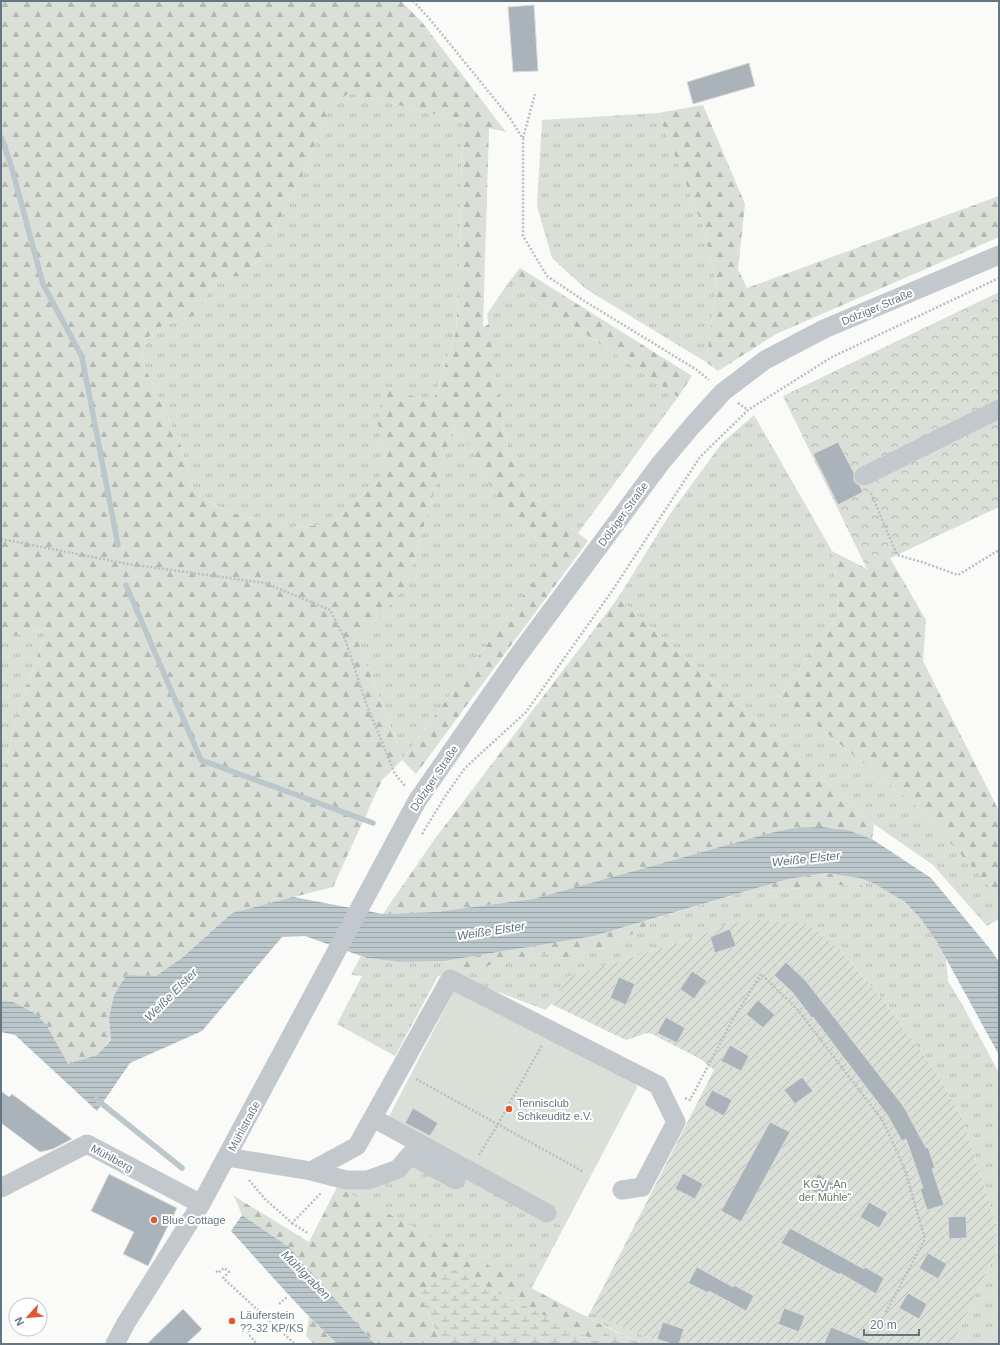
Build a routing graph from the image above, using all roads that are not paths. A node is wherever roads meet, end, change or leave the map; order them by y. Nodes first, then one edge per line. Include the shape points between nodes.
1 (999, 255) edge
2 (999, 409) edge
3 (864, 476) road end
4 (362, 902) joint
5 (373, 1118) junction
6 (227, 1157) junction
7 (311, 1171) junction
8 (463, 1176) junction
9 (1, 1188) edge
10 (622, 1190) dead end
11 (201, 1204) junction
12 (546, 1213) dead end
13 (115, 1344) edge

1 - 4 street, Dölziger Straße via 824,329 765,360 723,392 660,464 517,658 417,801
2 - 3 street
4 - 6 street, Mühlstraße
5 - 7 street via 357,1146
5 - 8 street
5 - 10 street via 450,979 658,1084 676,1122 642,1187
6 - 7 street
6 - 11 street, Mühlstraße
7 - 8 street via 346,1180 368,1180 398,1169 410,1154
8 - 12 street
9 - 11 street, Mühlberg via 87,1144
11 - 13 street, Mühlstraße

